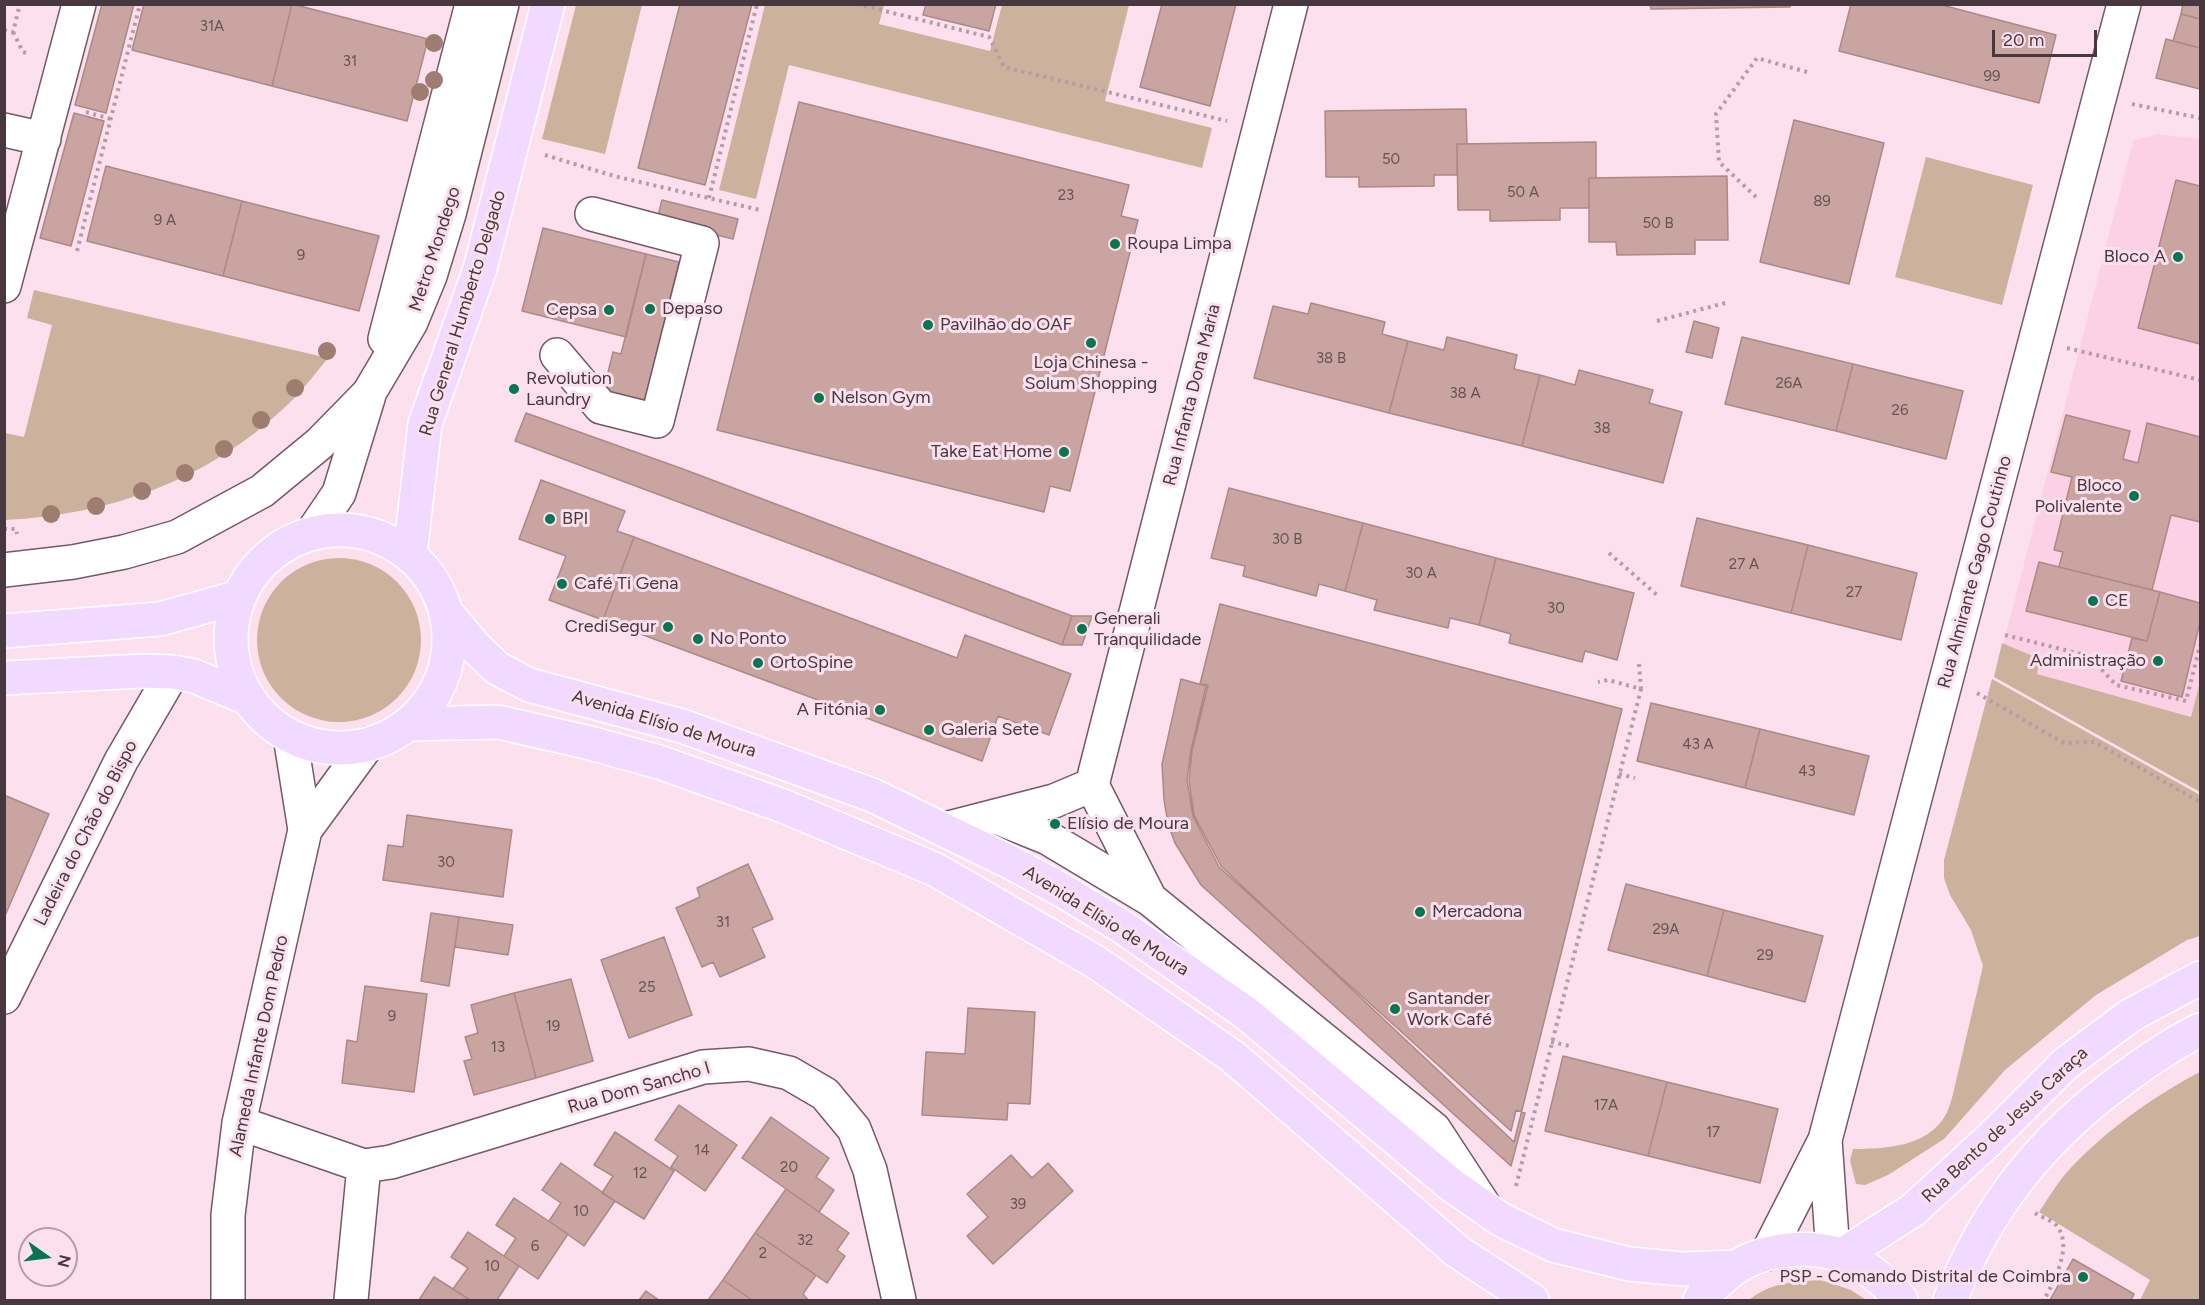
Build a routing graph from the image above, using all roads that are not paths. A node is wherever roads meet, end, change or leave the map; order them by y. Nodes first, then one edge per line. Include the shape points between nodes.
1 (79, 4) edge
2 (472, 4) edge
3 (502, 4) edge
4 (548, 4) edge
5 (1291, 4) edge
6 (2124, 4) edge
7 (4, 129) edge
8 (44, 139) junction
9 (592, 214) dead end
10 (4, 286) edge
11 (557, 355) dead end
12 (369, 393) junction
13 (312, 533) junction
14 (410, 554) junction
15 (4, 570) edge
16 (239, 597) junction
17 (446, 612) junction
18 (4, 631) edge
19 (173, 672) junction
20 (4, 678) edge
21 (247, 698) junction
22 (408, 724) junction
23 (290, 736) junction
24 (368, 744) junction
25 (1092, 785) junction
26 (996, 817) junction
27 (945, 829) junction
28 (305, 830) junction
29 (1150, 899) junction
30 (2200, 978) edge
31 (4, 997) edge
32 (2200, 1030) edge
33 (239, 1123) junction
34 (1825, 1140) junction
35 (364, 1166) junction
36 (1488, 1211) junction
37 (1767, 1254) junction
38 (1837, 1255) junction
39 (1736, 1267) junction
40 (895, 1285) edge
41 (228, 1300) edge
42 (351, 1300) edge
43 (879, 1300) edge
44 (1532, 1300) edge
45 (1700, 1300) edge
46 (1901, 1300) edge
47 (1950, 1300) edge

1 - 8 street
2 - 12 street
3 - 12 street, Metro Mondego via 430,276 411,322
4 - 14 main road, Rua General Humberto Delgado via 480,269 425,424
5 - 25 street, Rua Infanta Dona Maria
6 - 34 street, Rua Almirante Gago Coutinho
7 - 8 street
8 - 10 street
9 - 11 street via 702,243 657,421 601,407
12 - 13 street via 339,494
12 - 15 street, Metro Mondego via 319,444 262,491 177,537 73,562
13 - 14 main road via 363,532 388,540
13 - 16 main road via 267,557
14 - 17 main road via 433,581
16 - 18 main road via 160,620
16 - 21 main road via 231,645 235,669
17 - 22 main road via 447,662 426,706
17 - 27 main road, Avenida Elísio de Moura via 497,669 529,685 703,733 872,795
19 - 20 main road
19 - 21 main road via 194,676
19 - 31 street, Ladeira do Chão do Bispo via 121,761
21 - 23 main road
22 - 24 main road
22 - 44 main road via 498,722 628,753 746,792 934,869 1094,962 1232,1056 1458,1252
23 - 24 main road via 342,748
23 - 28 street, Alameda Infante Dom Pedro
24 - 28 street, Alameda Infante Dom Pedro
25 - 26 street via 1054,801
25 - 29 street
26 - 27 street
26 - 29 street via 1048,838
27 - 36 main road, Avenida Elísio de Moura via 1065,892 1190,973 1246,1013 1450,1184
28 - 33 street, Alameda Infante Dom Pedro
29 - 36 street via 1434,1129
30 - 38 main road, Rua Bento de Jesus Caraça via 2131,1016 2065,1064 1913,1210
32 - 47 main road via 2101,1095 2048,1143 1994,1213 1966,1261
33 - 35 street, Rua Dom Sancho I
33 - 41 street, Alameda Infante Dom Pedro via 228,1215
34 - 37 street, Rua Almirante Gago Coutinho
34 - 38 street, Rua Almirante Gago Coutinho
35 - 40 street, Rua Dom Sancho I via 390,1162 703,1067 749,1064 789,1072 825,1094 854,1129 870,1170
35 - 42 street
36 - 39 main road, Avenida Elísio de Moura via 1553,1245 1629,1264 1682,1269
37 - 38 main road via 1800,1250
37 - 39 main road
38 - 46 main road via 1888,1284
39 - 45 main road
40 - 43 street

